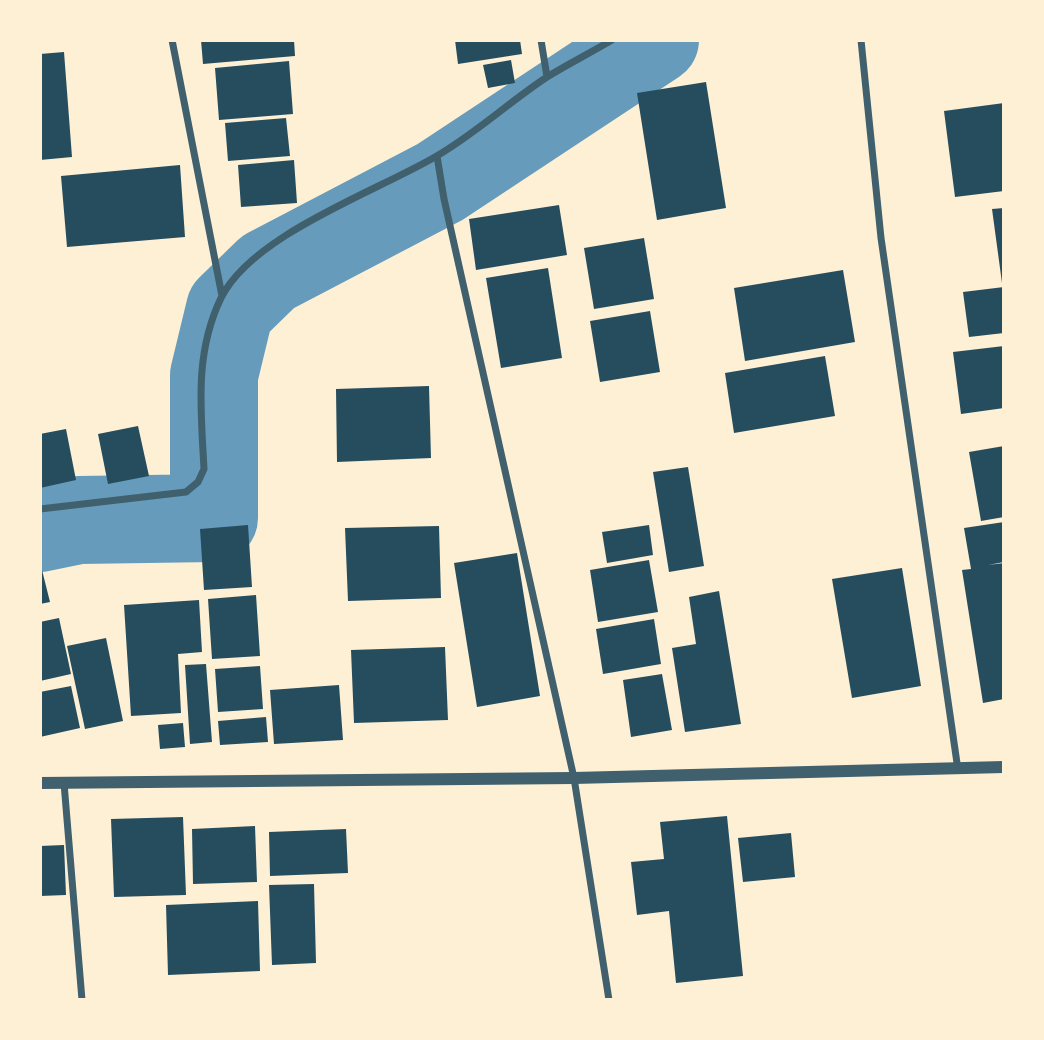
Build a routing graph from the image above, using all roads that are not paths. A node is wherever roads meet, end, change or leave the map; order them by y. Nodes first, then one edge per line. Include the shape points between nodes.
1 (172, 40) edge
2 (541, 40) edge
3 (612, 40) edge
4 (861, 40) edge
5 (547, 77) junction
6 (437, 156) junction
7 (222, 296) junction
8 (40, 509) edge
9 (1004, 767) edge
10 (958, 770) junction
11 (574, 778) junction
12 (40, 783) edge
13 (64, 783) junction
14 (82, 1000) edge
15 (609, 1000) edge

1 - 7 street
2 - 5 street
3 - 5 street
4 - 10 street via 881,238
5 - 6 street
6 - 7 street via 296,229 248,265
6 - 11 street
7 - 8 street via 204,340 204,470 198,482 186,492
9 - 10 street
10 - 11 street
11 - 13 street
11 - 15 street
12 - 13 street
13 - 14 street

